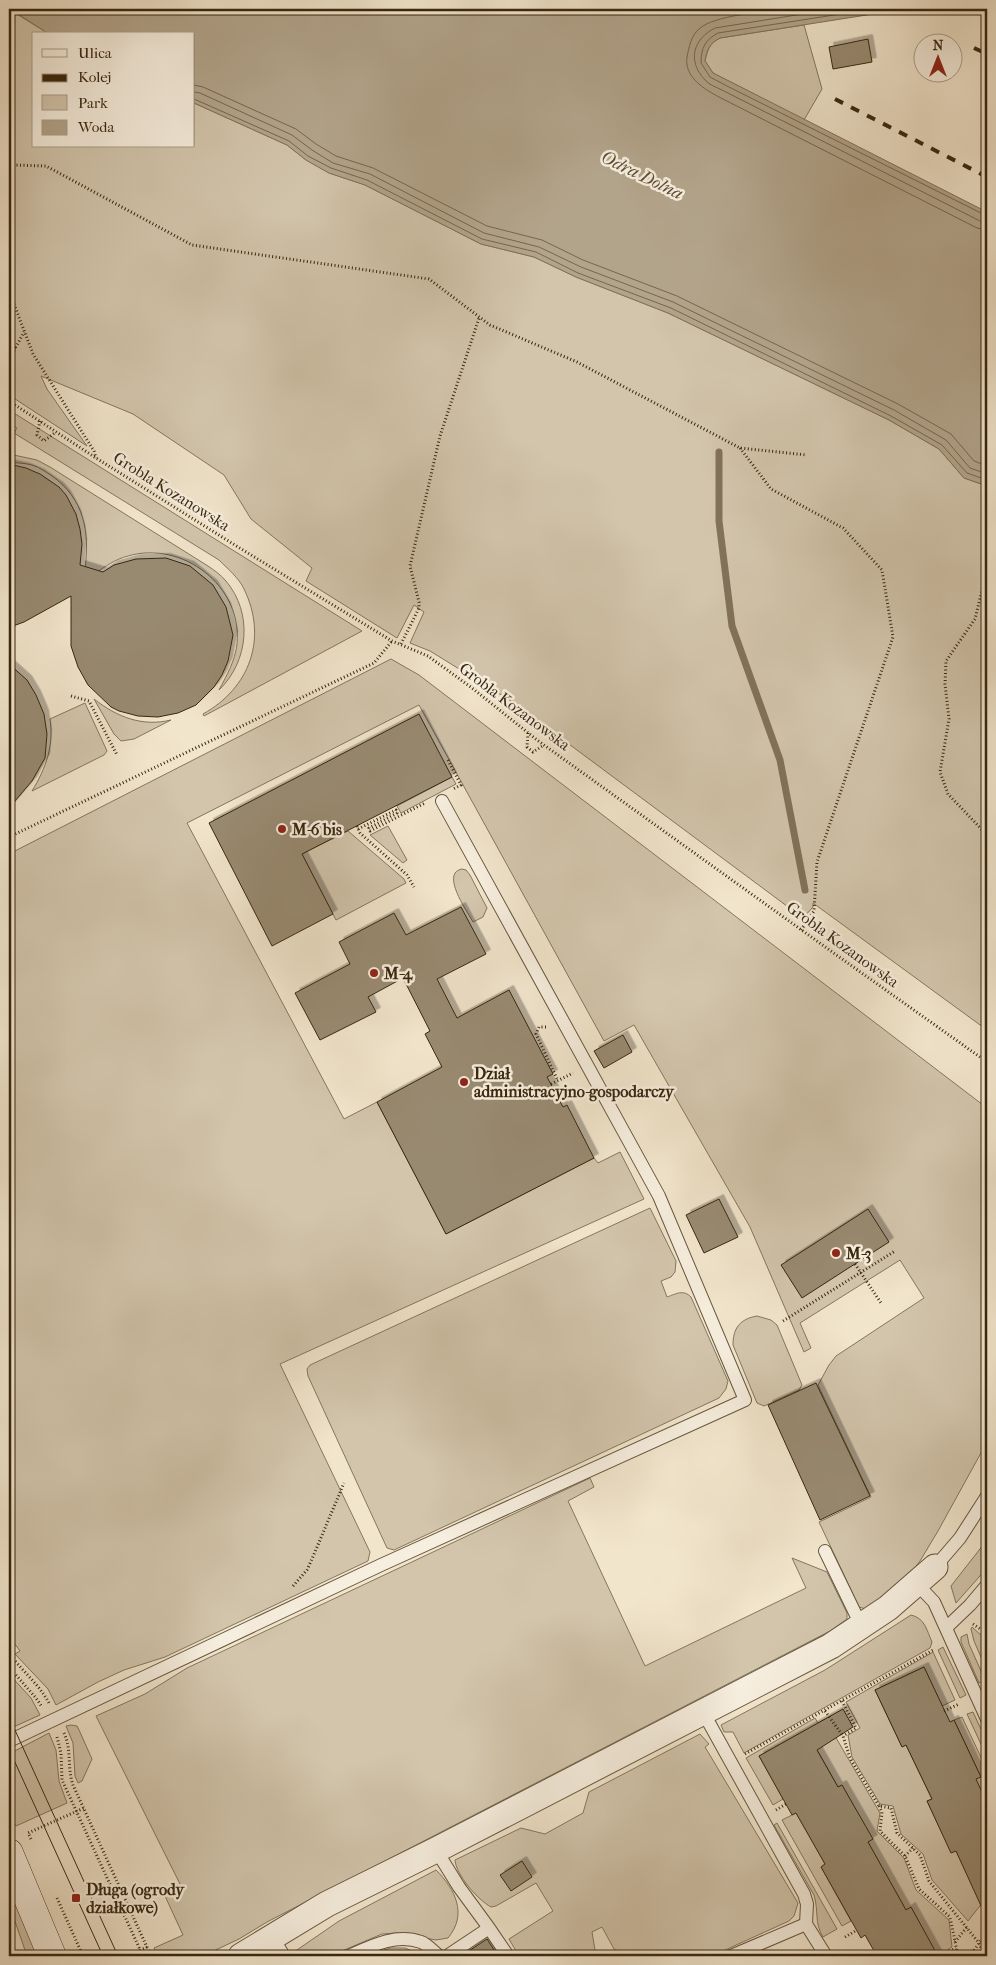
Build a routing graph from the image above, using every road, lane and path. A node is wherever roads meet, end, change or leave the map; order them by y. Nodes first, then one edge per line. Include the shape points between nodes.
1 (9, 146) edge
2 (13, 165) junction
3 (9, 188) edge
4 (9, 291) edge
5 (479, 317) junction
6 (24, 332) junction
7 (9, 344) edge
8 (16, 348) junction
9 (9, 360) edge
10 (9, 401) edge
11 (40, 421) junction
12 (56, 432) junction
13 (740, 448) junction
14 (807, 456) dead end
15 (96, 458) junction
16 (983, 533) dead end
17 (392, 641) junction
18 (400, 644) junction
19 (70, 696) dead end
20 (528, 733) junction
21 (544, 745) junction
22 (117, 755) dead end
23 (442, 802) dead end
24 (404, 814) dead end
25 (987, 835) edge
26 (9, 837) edge
27 (414, 887) dead end
28 (801, 930) junction
29 (548, 1030) dead end
30 (987, 1062) edge
31 (569, 1068) dead end
32 (558, 1081) junction
33 (551, 1084) dead end
34 (895, 1251) dead end
35 (855, 1264) dead end
36 (861, 1273) junction
37 (880, 1303) dead end
38 (783, 1321) dead end
39 (344, 1483) dead end
40 (987, 1496) edge
41 (825, 1551) dead end
42 (935, 1566) joint
43 (916, 1583) junction
44 (987, 1585) edge
45 (288, 1591) dead end
46 (972, 1623) dead end
47 (863, 1625) junction
48 (946, 1627) junction
49 (985, 1632) dead end
50 (935, 1649) dead end
51 (9, 1653) edge
52 (9, 1667) edge
53 (842, 1701) junction
54 (958, 1704) dead end
55 (53, 1709) dead end
56 (825, 1711) junction
57 (944, 1711) dead end
58 (703, 1712) junction
59 (45, 1713) dead end
60 (987, 1719) edge
61 (61, 1727) dead end
62 (54, 1731) dead end
63 (843, 1736) junction
64 (9, 1741) edge
65 (731, 1762) junction
66 (786, 1804) dead end
67 (879, 1806) junction
68 (84, 1808) junction
69 (76, 1811) junction
70 (774, 1811) dead end
71 (20, 1848) edge
72 (913, 1848) junction
73 (436, 1850) junction
74 (905, 1856) junction
75 (56, 1895) dead end
76 (955, 1913) junction
77 (950, 1917) junction
78 (806, 1924) junction
79 (967, 1927) junction
80 (489, 1928) junction
81 (857, 1930) dead end
82 (987, 1932) edge
83 (845, 1937) dead end
84 (955, 1942) junction
85 (979, 1943) junction
86 (147, 1947) junction
87 (278, 1947) edge
88 (956, 1948) junction
89 (140, 1950) junction
90 (52, 1956) edge
91 (83, 1956) edge
92 (127, 1956) edge
93 (143, 1956) edge
94 (151, 1956) edge
95 (241, 1956) edge
96 (349, 1956) edge
97 (439, 1956) edge
98 (447, 1956) edge
99 (508, 1956) edge
100 (731, 1956) edge
101 (826, 1956) edge
102 (940, 1956) edge
103 (958, 1956) edge
104 (970, 1956) edge
105 (984, 1956) edge

1 - 2 path
2 - 3 path
2 - 5 path via 46,166 192,245 429,279
4 - 6 path
5 - 13 path via 490,325 577,362
5 - 18 path via 440,436 410,566 419,608
6 - 8 path
6 - 15 path via 33,354
7 - 8 path
8 - 9 path
10 - 11 path, Grobla Kozanowska
11 - 12 path, Grobla Kozanowska
11 - 12 path via 37,435 44,440
12 - 15 path, Grobla Kozanowska
13 - 14 path
13 - 28 path via 771,489 843,528 882,570 893,637 817,862 814,911
15 - 17 path, Grobla Kozanowska
16 - 25 path via 986,574 975,619 946,661 949,719 940,772 948,794
17 - 18 path, Grobla Kozanowska
17 - 26 path via 374,663
18 - 20 path, Grobla Kozanowska via 428,656
19 - 22 path via 89,701
20 - 21 path, Grobla Kozanowska
20 - 21 path via 527,747 533,752
21 - 28 path, Grobla Kozanowska
23 - 64 lane via 659,1196 746,1402 381,1565
24 - 27 path via 370,830 397,813 396,810 358,828 407,875
28 - 30 path, Grobla Kozanowska
29 - 32 path via 539,1027 536,1034
31 - 32 path via 572,1074
32 - 33 path
34 - 36 path
35 - 36 path
36 - 37 path
36 - 38 path
39 - 45 path via 307,1570
40 - 42 lane via 960,1538
41 - 47 lane
42 - 43 street
43 - 47 street
43 - 48 lane via 934,1602
44 - 48 lane
46 - 49 path
47 - 58 street via 830,1646
48 - 60 lane
50 - 53 path
51 - 55 path via 44,1693
52 - 59 path
53 - 56 path
53 - 63 path via 856,1728
54 - 57 path
56 - 63 path
56 - 65 path
58 - 65 lane
58 - 73 street
61 - 68 path via 68,1741 70,1776
62 - 69 path via 61,1753 62,1780
63 - 67 path via 850,1758
65 - 78 lane via 804,1894
66 - 70 path
67 - 72 path via 891,1808 898,1833
67 - 74 path via 882,1812 880,1831
68 - 69 path
68 - 86 path
69 - 71 path via 28,1833
69 - 89 path
71 - 90 street
72 - 74 path
72 - 76 path via 920,1855 929,1881
73 - 80 lane
73 - 87 street via 328,1904
74 - 77 path via 919,1889
75 - 91 path
76 - 77 path
76 - 79 path
77 - 84 path
78 - 100 lane
78 - 101 lane
79 - 84 path
79 - 85 path
80 - 98 lane
80 - 99 lane
81 - 83 path
82 - 85 path
84 - 88 path
85 - 104 path
85 - 105 path
86 - 89 path
86 - 94 path
87 - 95 street
88 - 102 path
88 - 103 path
89 - 92 path
89 - 93 path
96 - 97 lane via 381,1942 403,1939 421,1942

